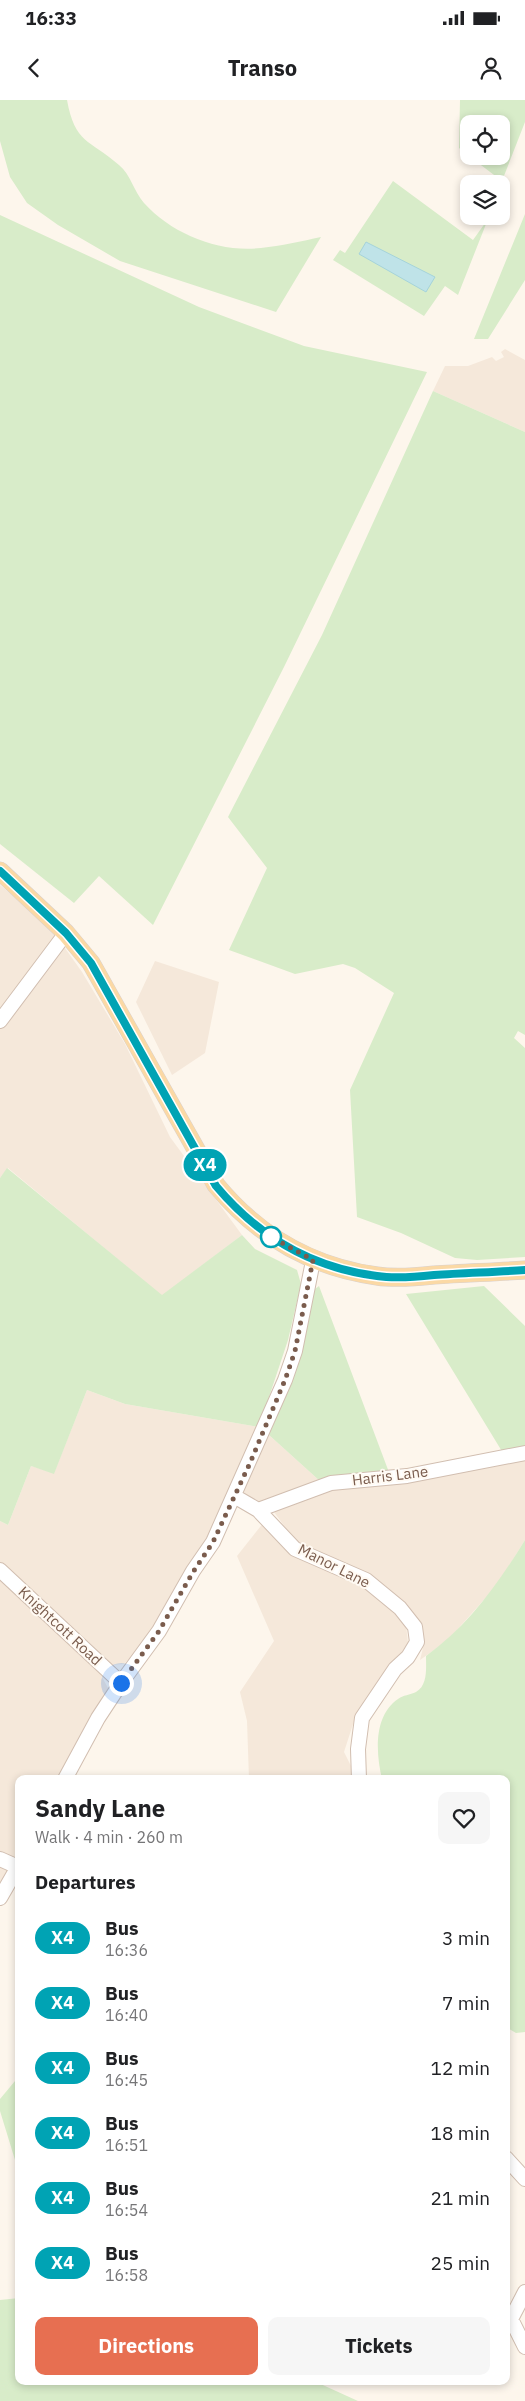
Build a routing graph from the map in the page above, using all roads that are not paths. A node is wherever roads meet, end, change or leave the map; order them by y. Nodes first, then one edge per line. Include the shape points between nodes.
1 (0, 871) edge
2 (66, 933) junction
3 (0, 1021) edge
4 (313, 1260) junction
5 (525, 1270) edge
6 (525, 1454) edge
7 (234, 1496) junction
8 (258, 1510) junction
9 (0, 1570) edge
10 (121, 1683) junction
11 (67, 1775) edge
12 (360, 1775) edge
13 (0, 1859) edge
14 (15, 1865) edge
15 (15, 1871) edge
16 (0, 1898) edge
17 (510, 2162) edge
18 (525, 2179) edge
19 (525, 2292) edge
20 (525, 2347) edge

1 - 2 main road
2 - 3 street
2 - 4 main road via 91,963 216,1186 256,1226
4 - 5 main road via 379,1277
4 - 7 street via 292,1358
6 - 8 street, Harris Lane via 407,1476 331,1482
7 - 8 street, Manor Lane
7 - 10 street via 213,1542 159,1631
8 - 12 street, Manor Lane via 295,1549 366,1580 400,1608 415,1627 417,1642 362,1718 358,1749
9 - 10 street, Knightcott Road
10 - 11 street
13 - 14 street
15 - 16 street
17 - 18 street
19 - 20 street via 511,2319

